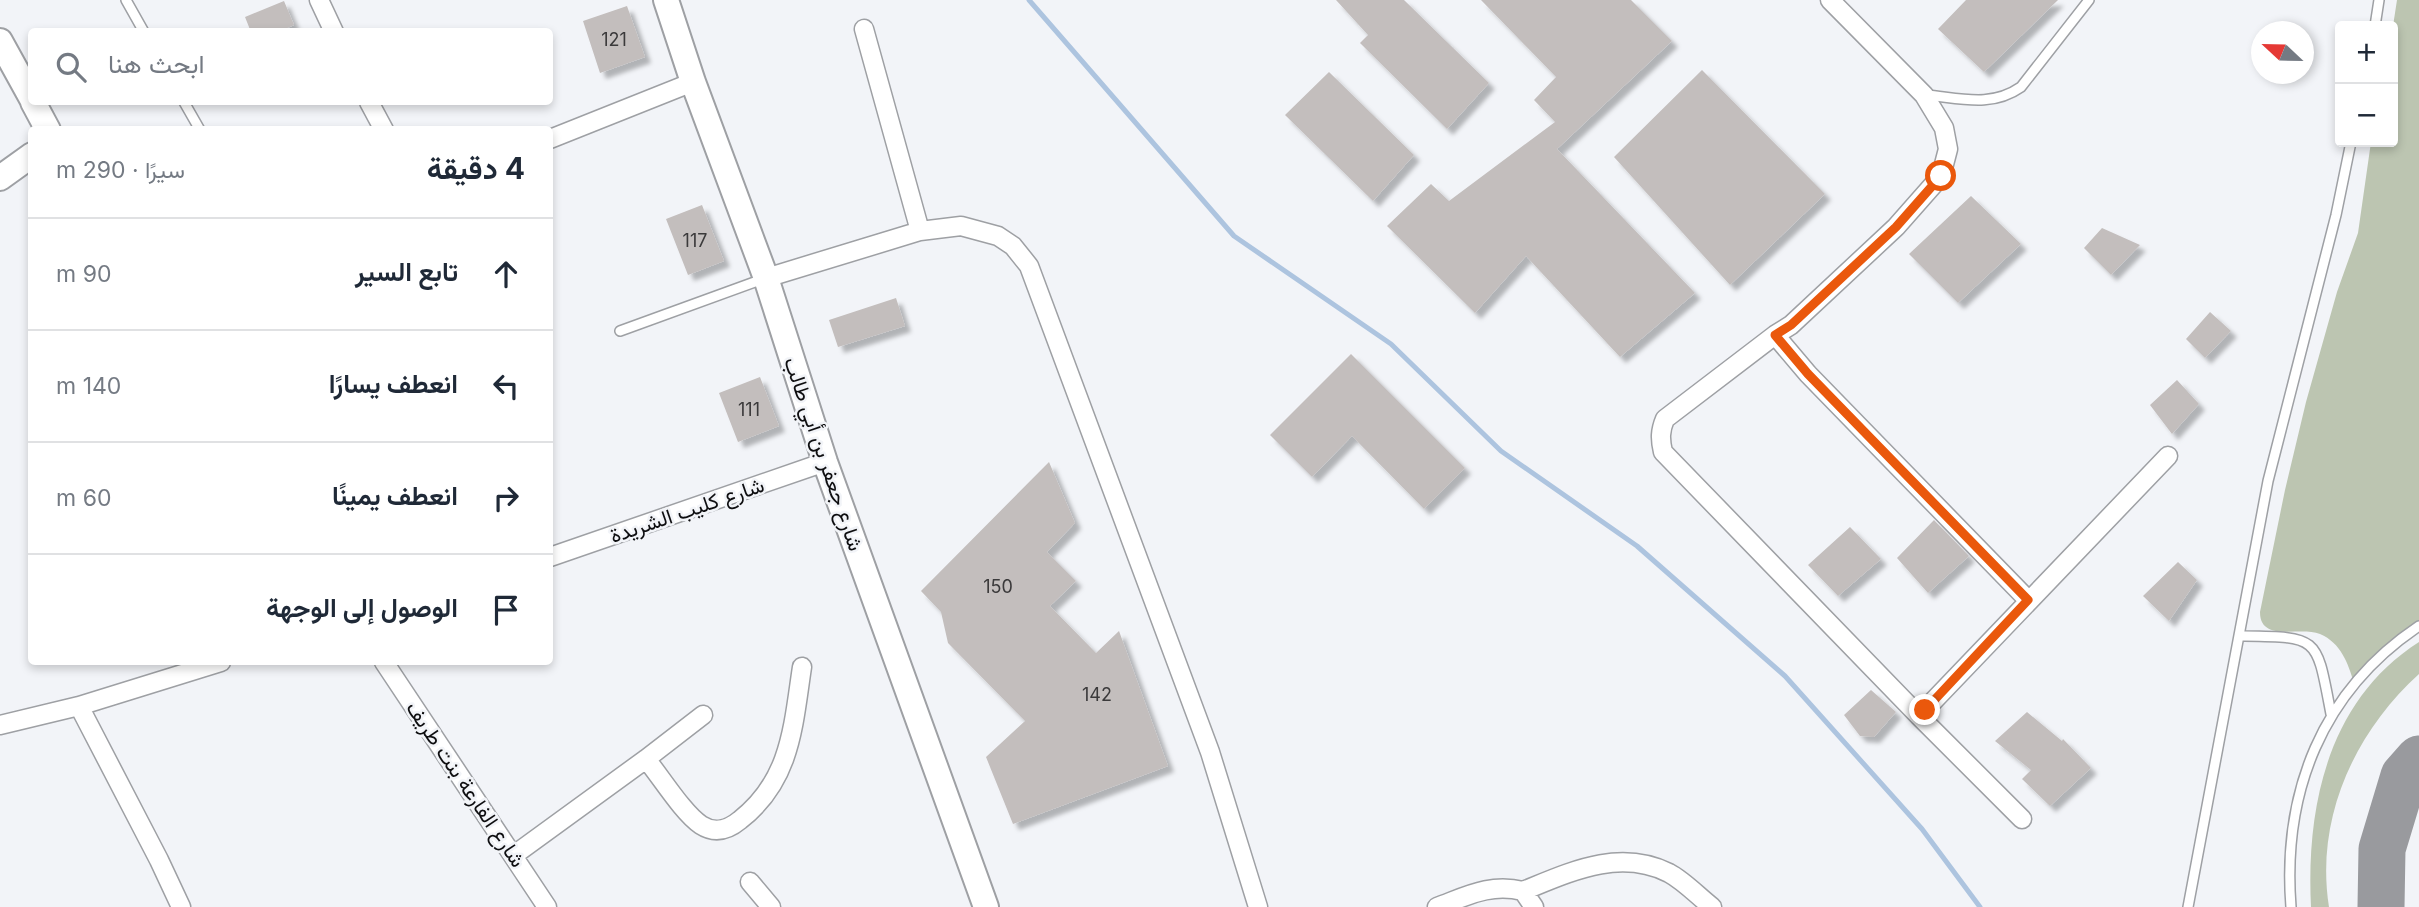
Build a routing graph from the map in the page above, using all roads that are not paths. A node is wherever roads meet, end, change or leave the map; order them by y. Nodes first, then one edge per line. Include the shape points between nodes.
1 (126, 0) edge
2 (319, 0) edge
3 (666, 0) edge
4 (1830, 0) edge
5 (2089, 0) edge
6 (2379, 0) edge
7 (2376, 21) edge
8 (142, 28) edge
9 (332, 28) edge
10 (864, 29) dead end
11 (0, 41) edge
12 (693, 82) junction
13 (28, 93) edge
14 (1924, 95) junction
15 (35, 105) edge
16 (186, 105) edge
17 (371, 105) edge
18 (46, 126) edge
19 (198, 126) edge
20 (382, 126) edge
21 (553, 138) edge
22 (2350, 147) edge
23 (28, 158) edge
24 (0, 178) edge
25 (920, 230) junction
26 (766, 278) junction
27 (620, 331) dead end
28 (1775, 335) junction
29 (2168, 456) dead end
30 (825, 462) junction
31 (553, 556) edge
32 (2028, 600) junction
33 (2419, 626) edge
34 (2239, 636) junction
35 (211, 665) edge
36 (386, 665) edge
37 (802, 667) dead end
38 (79, 706) junction
39 (2331, 714) junction
40 (703, 715) dead end
41 (1919, 716) junction
42 (0, 725) edge
43 (646, 759) junction
44 (2022, 819) dead end
45 (514, 855) junction
46 (751, 881) dead end
47 (1523, 891) junction
48 (181, 907) edge
49 (547, 907) edge
50 (771, 907) edge
51 (986, 907) edge
52 (1258, 907) edge
53 (1437, 907) edge
54 (1534, 907) edge
55 (1712, 907) edge
56 (2189, 907) edge
57 (2291, 907) edge

1 - 8 lane
2 - 9 street
3 - 12 street, شارع جعفر بن أبي طالب
4 - 14 street
5 - 14 lane via 2021,88 2009,95 1993,101
6 - 7 lane
10 - 25 street
11 - 13 street
12 - 21 street
12 - 26 street, شارع جعفر بن أبي طالب
14 - 28 street via 1944,128 1948,149 1941,176 1896,227
15 - 18 street
16 - 19 lane
17 - 20 street
22 - 34 lane via 2268,481
23 - 24 street
25 - 26 street
25 - 52 street via 961,226 981,230 1013,247 1029,266 1210,752
26 - 27 lane
26 - 30 street, شارع جعفر بن أبي طالب
28 - 32 street
28 - 41 street via 1665,419 1660,440 1663,452
29 - 32 street
30 - 31 street, شارع كليب الشريدة
30 - 51 street, شارع جعفر بن أبي طالب
32 - 41 street
33 - 39 lane via 2384,652
34 - 39 lane via 2297,638 2313,648 2322,664
34 - 56 lane
35 - 38 street
36 - 45 street, شارع الفارعة بنت طريف
37 - 43 street via 789,749 777,776 757,807 730,828 718,831 692,817
38 - 42 street
38 - 48 street
39 - 57 lane via 2303,784 2293,829
40 - 43 street
41 - 44 street
43 - 45 street
45 - 49 street, شارع الفارعة بنت طريف
46 - 50 street
47 - 53 street via 1490,888
47 - 54 street
47 - 55 street via 1603,862 1626,861 1671,874

